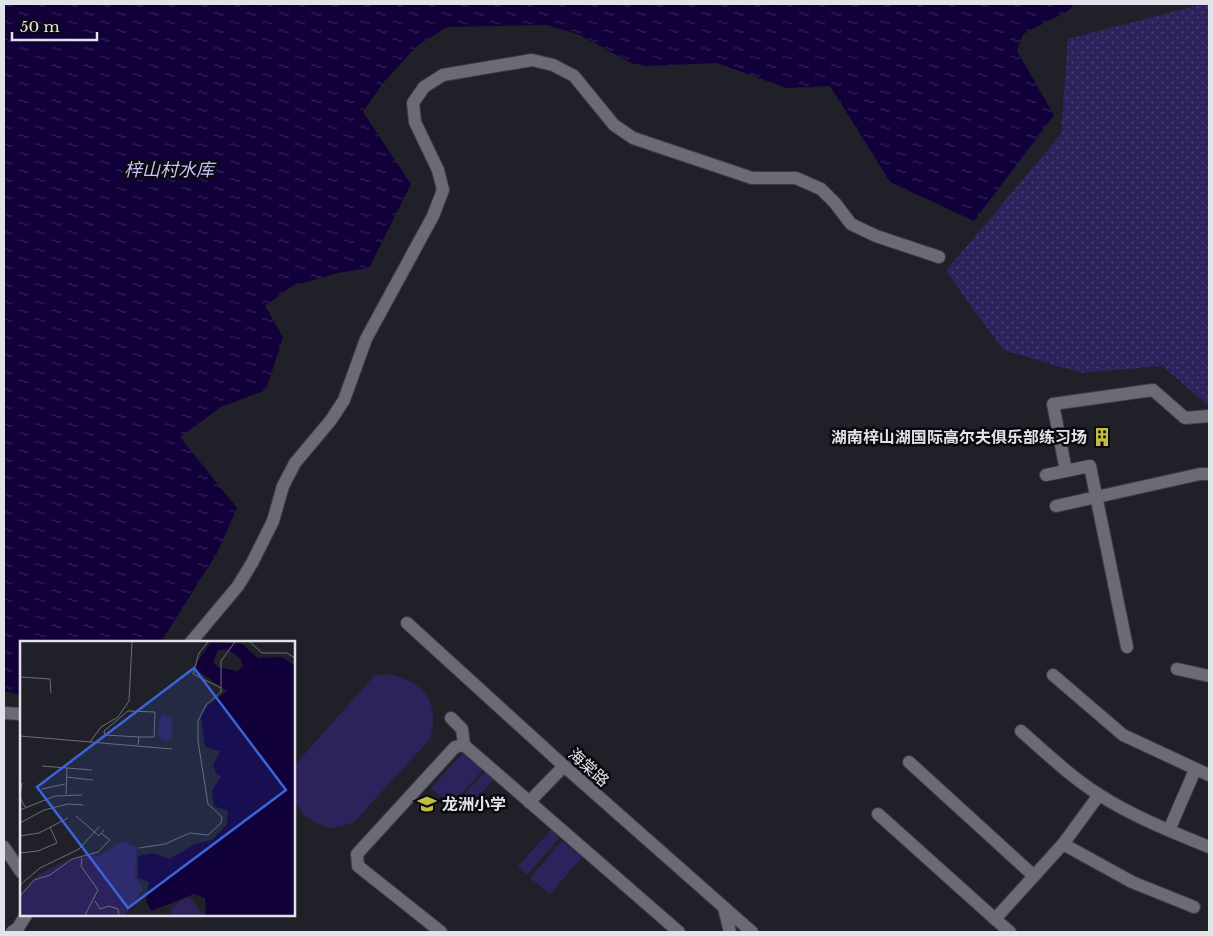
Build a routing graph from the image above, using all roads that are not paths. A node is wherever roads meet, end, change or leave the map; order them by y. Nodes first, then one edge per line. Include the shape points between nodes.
1 (940, 257) dead end
2 (1209, 416) edge
3 (1066, 471) junction
4 (1209, 474) edge
5 (1046, 475) dead end
6 (1096, 497) junction
7 (1056, 506) dead end
8 (407, 623) dead end
9 (192, 641) edge
10 (1127, 647) dead end
11 (1177, 668) dead end
12 (1053, 676) dead end
13 (1209, 676) edge
14 (4, 713) edge
15 (20, 714) edge
16 (450, 718) dead end
17 (1021, 731) dead end
18 (464, 745) junction
19 (910, 762) dead end
20 (564, 766) junction
21 (1195, 770) junction
22 (1209, 775) edge
23 (1099, 795) junction
24 (529, 802) junction
25 (878, 814) dead end
26 (1169, 830) junction
27 (1062, 844) junction
28 (4, 847) edge
29 (1209, 847) edge
30 (20, 871) edge
31 (1034, 876) junction
32 (723, 907) junction
33 (1194, 907) dead end
34 (25, 916) edge
35 (995, 919) junction
36 (12, 932) edge
37 (441, 932) edge
38 (679, 932) edge
39 (730, 932) edge
40 (752, 932) edge
41 (1010, 932) edge

1 - 9 street via 850,224 821,190 796,178 752,178 633,138 614,125 574,76 553,65 532,60 443,75 424,87 413,103 415,122 438,170 443,190 433,216 366,339 344,400 295,463 283,486 273,521 252,563 238,586
2 - 3 street via 1185,418 1153,390 1053,404
3 - 5 street
3 - 6 street via 1090,466
4 - 6 street
6 - 7 street
6 - 10 street
8 - 20 street, 海棠路
11 - 13 street
12 - 21 street via 1123,735
14 - 15 street
16 - 18 street via 462,729
17 - 23 street
18 - 24 street
18 - 37 street via 455,747 358,854 358,866
19 - 31 street
20 - 24 street
20 - 32 street, 海棠路
21 - 22 street
21 - 26 street
23 - 26 street
23 - 27 street
24 - 38 street
25 - 35 street
26 - 29 street
27 - 31 street
27 - 33 street via 1132,882
28 - 30 street
31 - 35 street
32 - 39 street
32 - 40 street, 海棠路
34 - 36 street
35 - 41 street

